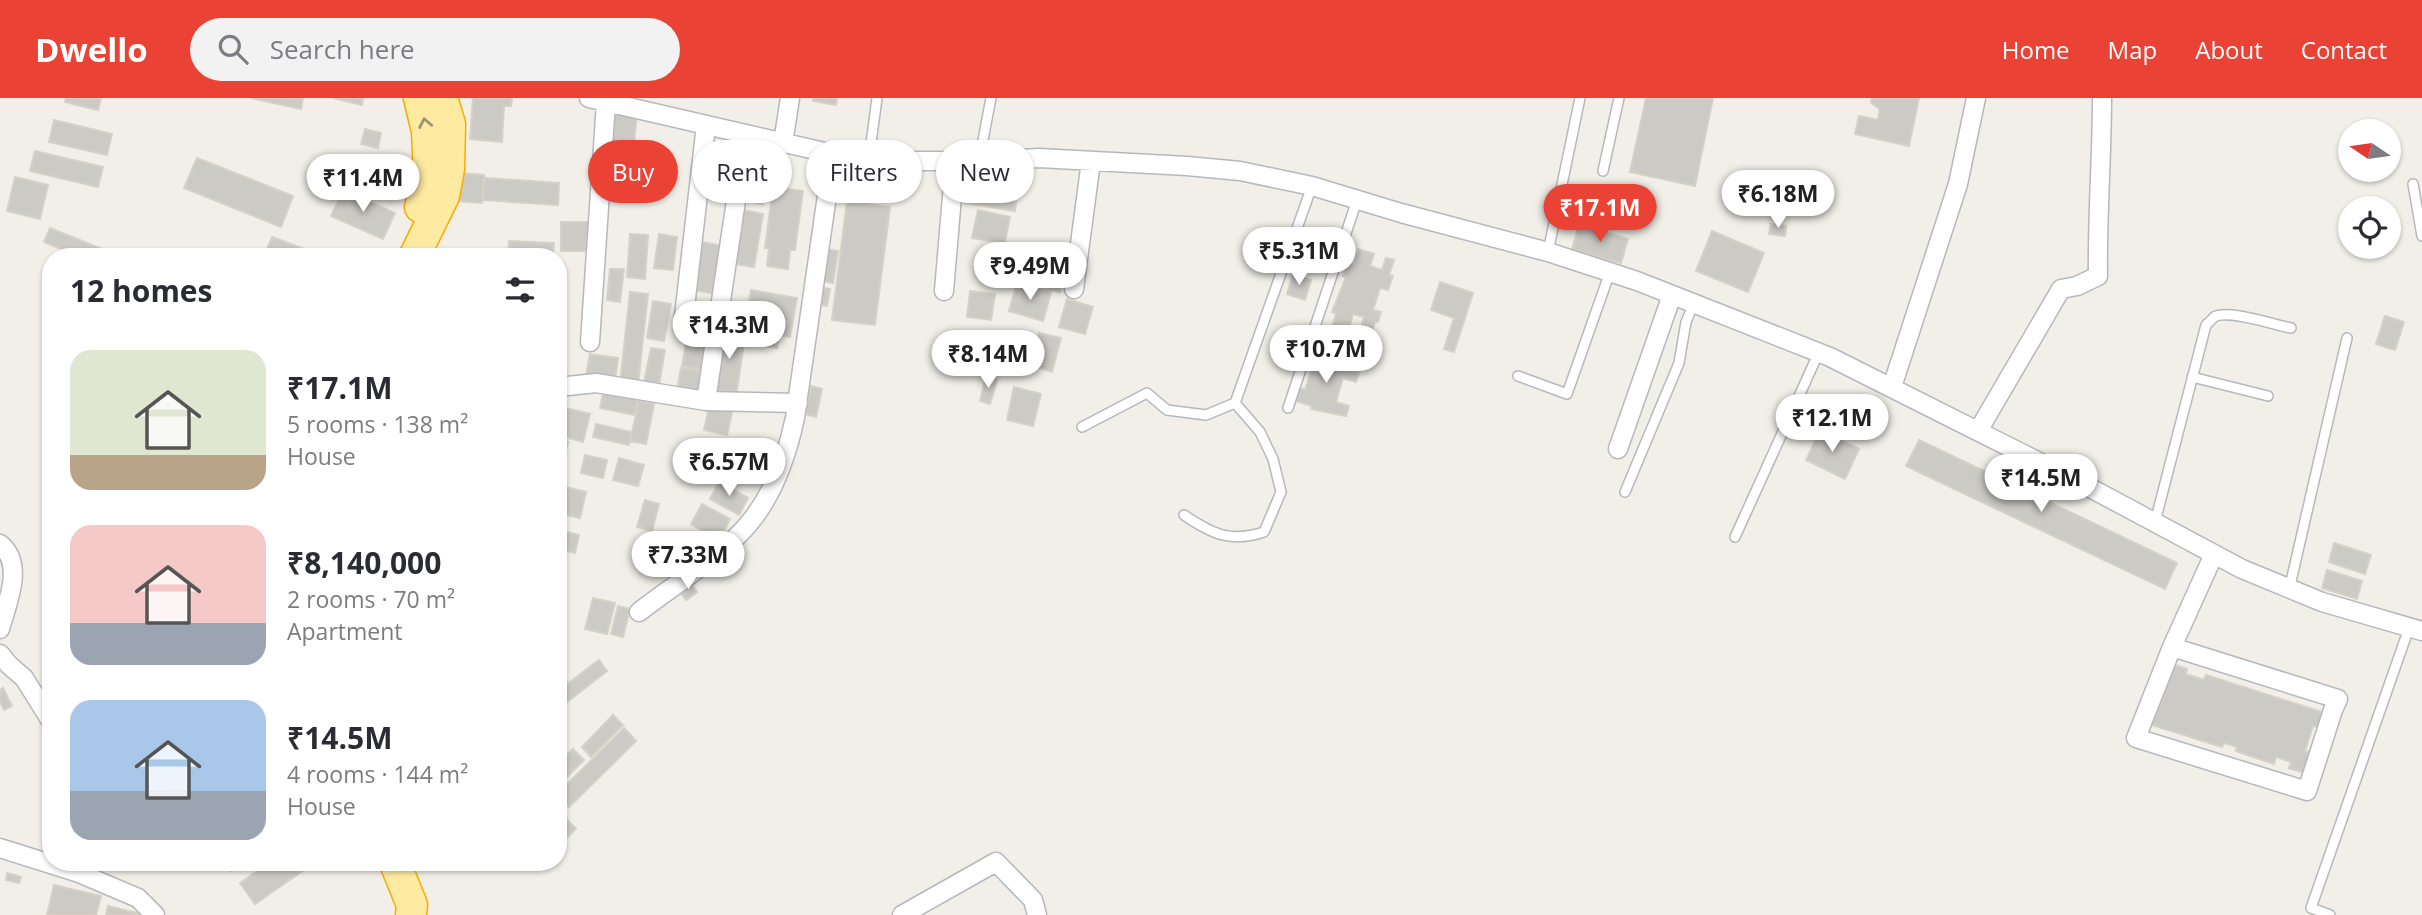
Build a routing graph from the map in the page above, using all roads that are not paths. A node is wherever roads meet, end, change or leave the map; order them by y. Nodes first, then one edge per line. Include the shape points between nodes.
1 (419, 98) edge
2 (442, 98) edge
3 (790, 98) edge
4 (877, 98) edge
5 (991, 98) edge
6 (1580, 98) edge
7 (1619, 98) edge
8 (1976, 98) edge
9 (2102, 98) edge
10 (598, 100) edge
11 (706, 125) junction
12 (746, 134) junction
13 (771, 140) edge
14 (783, 140) edge
15 (871, 140) edge
16 (983, 140) edge
17 (1034, 158) edge
18 (1091, 160) junction
19 (1603, 171) dead end
20 (2413, 184) dead end
21 (1312, 186) junction
22 (1357, 200) junction
23 (826, 203) edge
24 (951, 203) edge
25 (2422, 236) edge
26 (400, 248) edge
27 (418, 248) edge
28 (1548, 252) junction
29 (1610, 272) junction
30 (1074, 289) dead end
31 (944, 291) dead end
32 (1672, 295) junction
33 (1694, 303) junction
34 (684, 316) dead end
35 (2291, 328) dead end
36 (2347, 338) dead end
37 (590, 342) dead end
38 (1819, 352) junction
39 (1518, 376) dead end
40 (2192, 377) junction
41 (567, 386) edge
42 (1892, 387) junction
43 (2268, 396) dead end
44 (706, 401) junction
45 (797, 403) junction
46 (1235, 403) junction
47 (1288, 408) dead end
48 (1082, 427) dead end
49 (1978, 431) junction
50 (1618, 449) dead end
51 (1625, 492) dead end
52 (1184, 515) dead end
53 (2155, 522) junction
54 (1735, 537) dead end
55 (0, 544) edge
56 (2214, 554) junction
57 (2289, 590) junction
58 (639, 612) dead end
59 (0, 629) edge
60 (2415, 629) edge
61 (2172, 646) junction
62 (0, 654) edge
63 (42, 707) edge
64 (0, 848) edge
65 (42, 855) edge
66 (75, 871) edge
67 (155, 915) edge
68 (902, 915) edge
69 (1037, 915) edge
70 (2330, 915) edge

26 -> 1 highway via 416,220 429,176 427,131
2 - 27 highway via 450,124 449,169 444,196
3 - 14 street
4 - 15 lane
5 - 16 lane
6 - 28 lane
7 - 19 lane
8 - 42 street via 1958,184
9 - 49 street via 2098,276 2061,289
10 - 11 street
10 - 37 street
11 - 12 street
11 - 34 street
12 - 13 street
12 - 44 street
17 - 18 street
18 - 21 street via 1240,171
18 - 30 street
20 - 25 lane
21 - 22 street
21 - 46 lane
22 - 28 street
22 - 47 lane
23 - 45 street
24 - 31 street
28 - 29 street
29 - 32 street
29 - 39 lane via 1567,394
32 - 33 street
32 - 50 street
33 - 38 street
33 - 51 lane via 1679,363
35 - 40 lane via 2233,316 2214,317 2206,325
36 - 57 lane
38 - 42 street
38 - 54 lane
40 - 43 lane
40 - 53 lane
41 - 44 street via 596,383
42 - 49 street
44 - 45 street
45 - 58 street via 782,465 750,523
46 - 48 lane via 1206,415 1167,410 1147,393
46 - 52 lane via 1260,432 1281,492 1264,532 1244,539 1210,533
49 - 53 street
53 - 56 street
55 - 59 street via 12,558 13,568
56 - 57 street
56 - 61 street
57 - 60 street
60 - 70 lane via 2311,908
61 - 61 street via 2136,737 2307,791 2338,699
62 - 63 street via 24,678
64 - 65 street
66 - 67 street via 138,898
68 - 69 street via 996,862 1033,900

